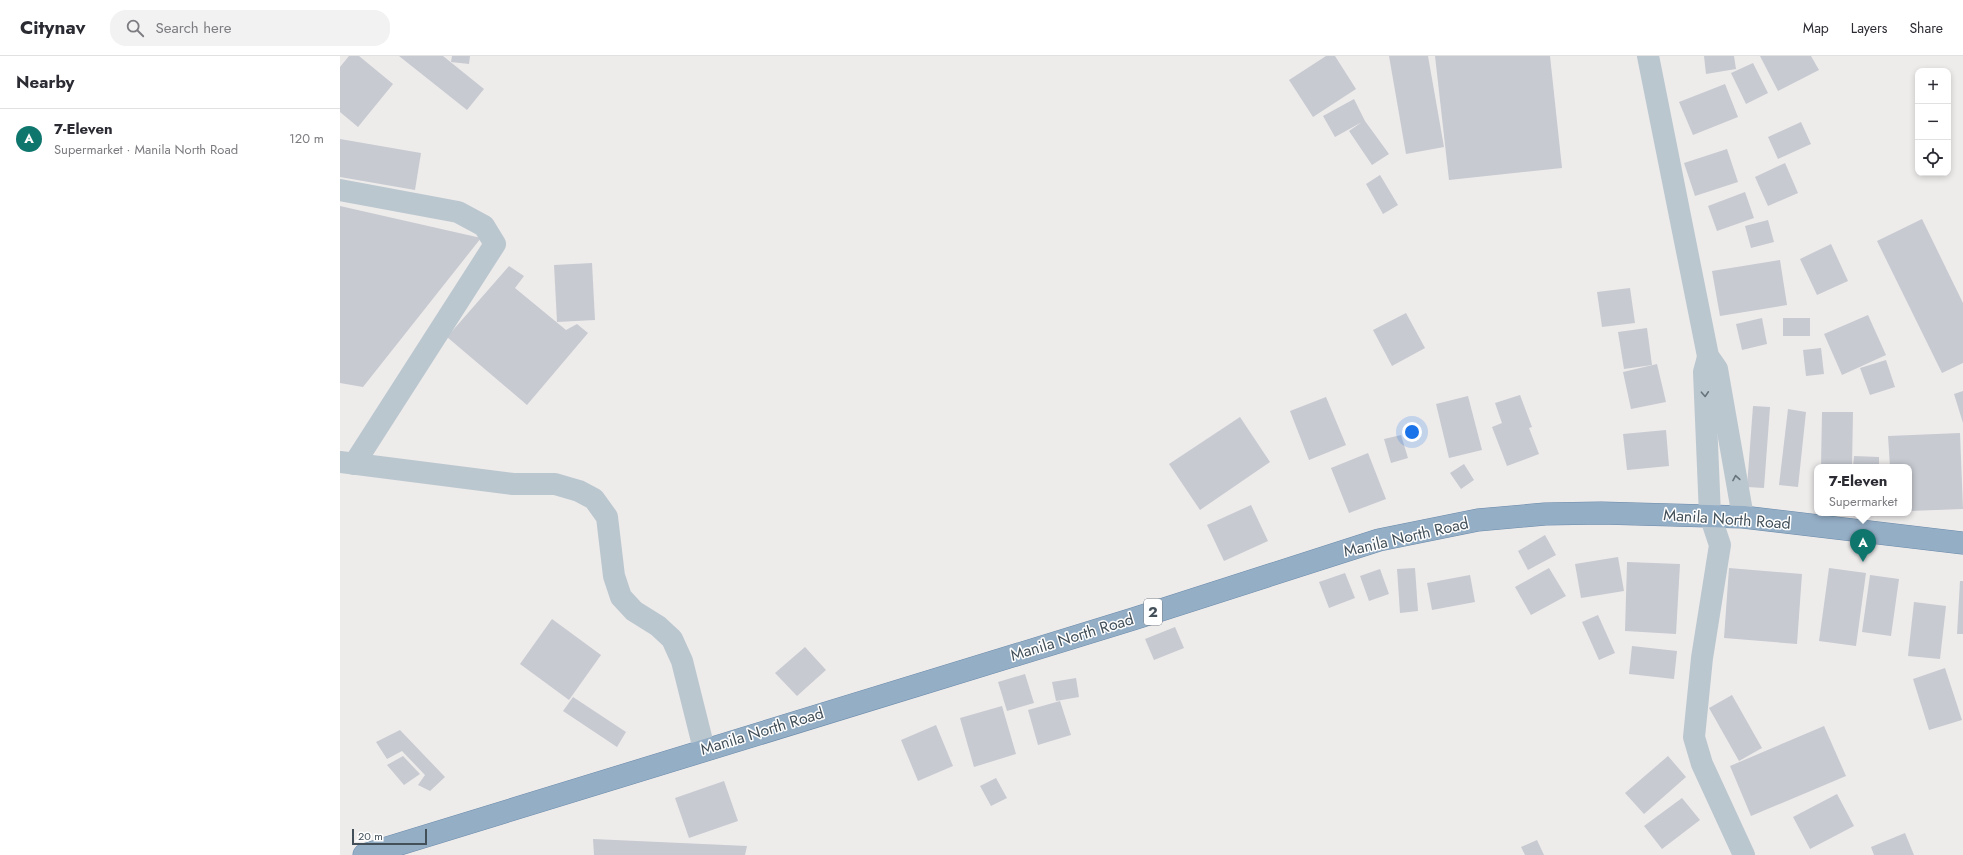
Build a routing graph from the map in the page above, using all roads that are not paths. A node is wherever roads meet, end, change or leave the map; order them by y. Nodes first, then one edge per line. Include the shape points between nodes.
1 (1648, 56) edge
2 (340, 190) edge
3 (1708, 356) junction
4 (347, 463) edge
5 (1710, 515) junction
6 (1743, 517) junction
7 (1963, 543) edge
8 (1720, 545) junction
9 (704, 749) junction
10 (364, 855) edge
11 (1744, 855) edge

1 - 3 street
2 - 4 street via 458,212 484,226 495,244
3 -> 5 street via 1704,372
6 -> 3 street via 1717,369
4 - 9 street via 513,484 555,484 579,491 594,499 607,517 614,576 621,597 634,611 658,626 672,639 682,661
5 - 6 highway, Manila North Road / 2
5 - 8 street
5 - 9 highway, Manila North Road / 2 via 1545,514 1478,520 1379,540
6 - 7 highway, Manila North Road / 2
6 - 8 street
8 - 11 street via 1701,665 1694,737 1702,764
9 - 10 highway, Manila North Road / 2

